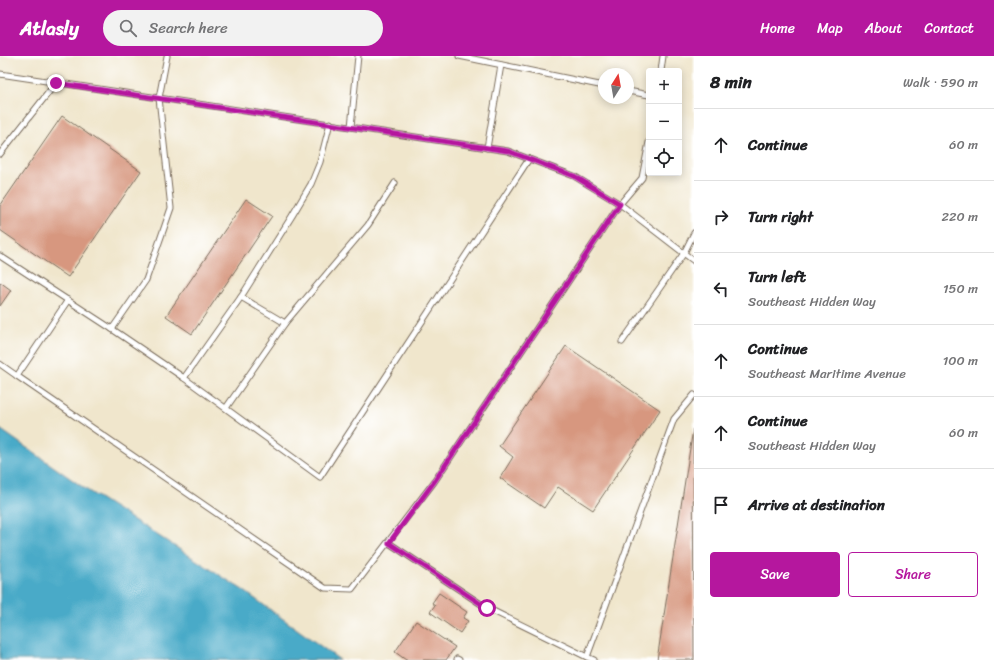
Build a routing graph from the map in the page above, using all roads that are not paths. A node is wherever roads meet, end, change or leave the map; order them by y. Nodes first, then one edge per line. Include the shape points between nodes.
1 (167, 56) edge
2 (358, 56) edge
3 (459, 56) edge
4 (663, 56) edge
5 (501, 64) junction
6 (661, 68) edge
7 (0, 74) edge
8 (56, 83) junction
9 (598, 85) edge
10 (634, 92) edge
11 (646, 94) edge
12 (159, 98) junction
13 (330, 123) junction
14 (351, 127) junction
15 (486, 148) junction
16 (0, 154) edge
17 (646, 157) edge
18 (529, 159) junction
19 (394, 183) dead end
20 (620, 204) junction
21 (694, 233) edge
22 (684, 253) junction
23 (0, 256) edge
24 (694, 261) edge
25 (241, 297) junction
26 (68, 300) junction
27 (286, 323) junction
28 (112, 328) junction
29 (622, 342) dead end
30 (0, 364) edge
31 (17, 376) junction
32 (184, 378) junction
33 (694, 395) edge
34 (226, 408) junction
35 (389, 543) junction
36 (587, 657) junction
37 (594, 660) edge

1 - 12 lane
2 - 14 lane
3 - 5 lane
4 - 6 lane
5 - 9 lane
5 - 15 lane
7 - 8 lane
8 - 12 lane
8 - 16 lane
10 - 11 lane
12 - 13 lane
12 - 28 lane via 171,208 146,280
13 - 14 lane
13 - 25 lane via 320,162 311,184
14 - 15 lane
15 - 18 lane via 508,151
17 - 20 lane via 642,178
18 - 20 lane via 574,176
18 - 34 lane via 320,477
19 - 27 lane via 368,225
20 - 22 lane
20 - 35 lane via 439,475
21 - 22 lane
22 - 24 lane
22 - 29 lane
23 - 26 lane
25 - 27 lane
25 - 32 lane
26 - 28 lane
26 - 31 lane
27 - 34 lane
28 - 32 lane
30 - 31 lane
31 - 35 lane via 325,588 352,589
32 - 34 lane
33 - 36 lane via 674,419
35 - 36 lane via 487,608
36 - 37 lane

